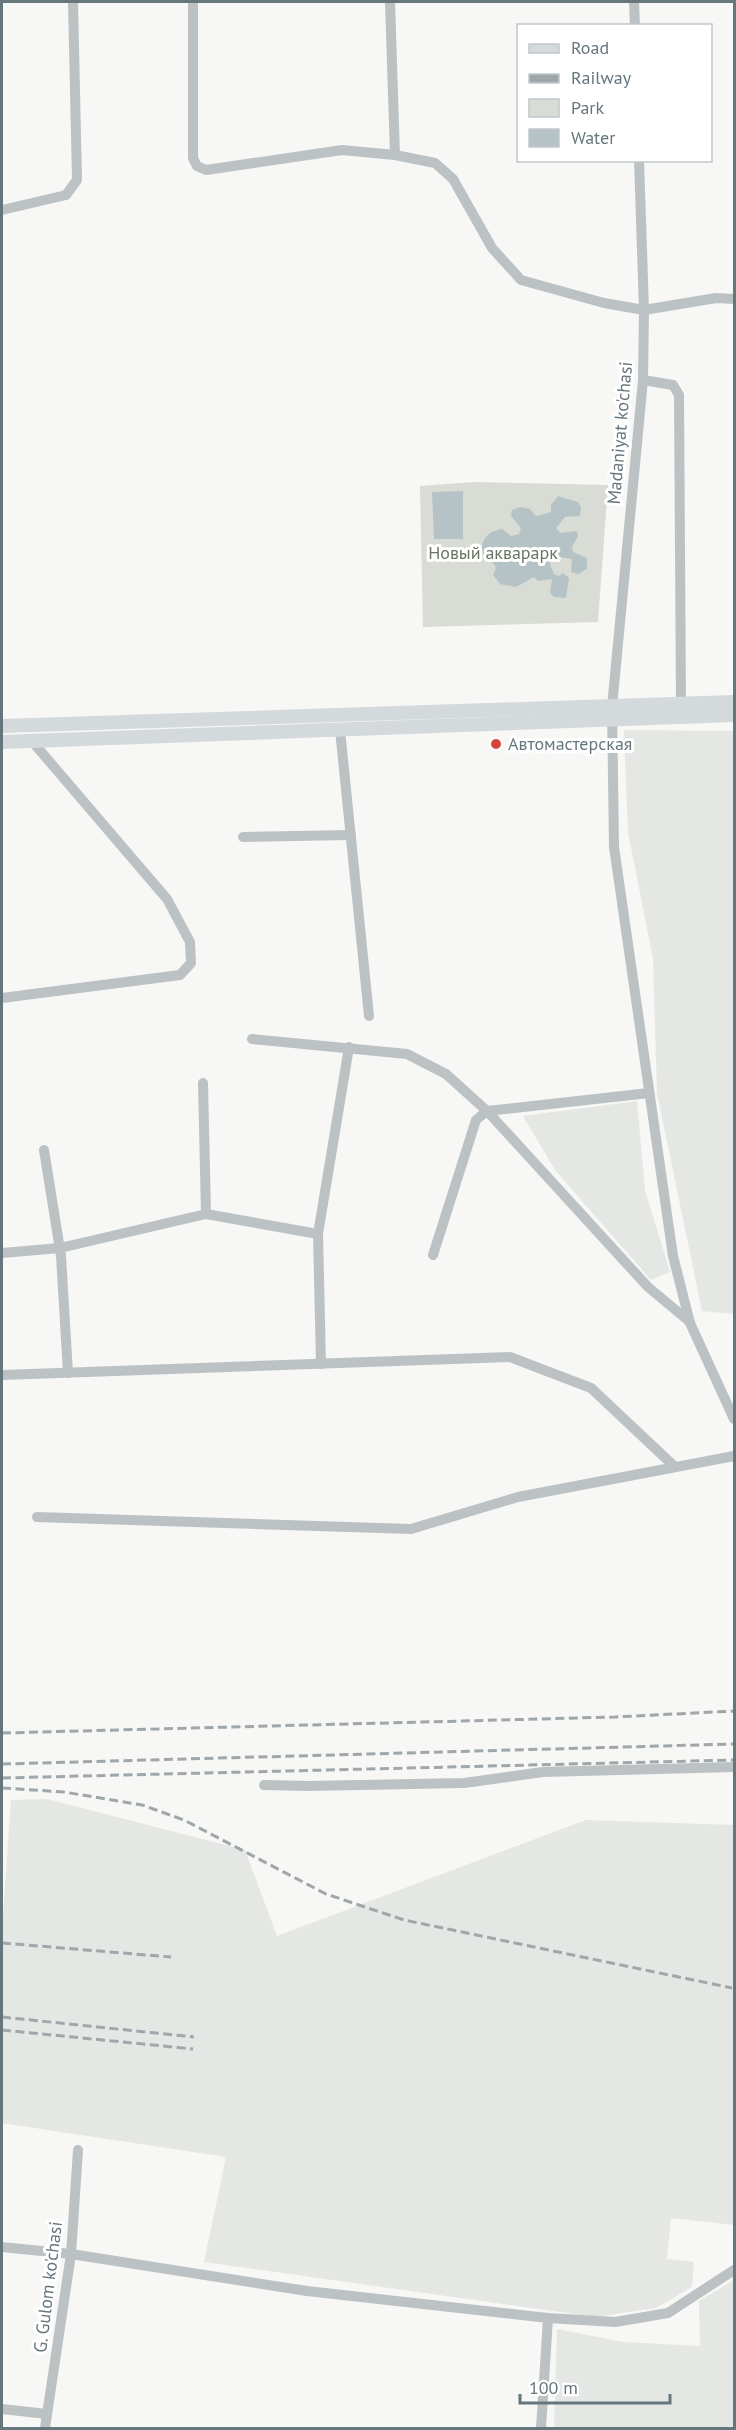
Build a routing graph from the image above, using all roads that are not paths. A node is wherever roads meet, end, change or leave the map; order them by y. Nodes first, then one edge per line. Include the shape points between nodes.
1 (73, 2) edge
2 (193, 2) edge
3 (390, 2) edge
4 (634, 2) edge
5 (635, 24) edge
6 (394, 155) junction
7 (639, 162) edge
8 (2, 210) edge
9 (735, 299) edge
10 (644, 310) junction
11 (643, 380) junction
12 (735, 702) edge
13 (681, 705) junction
14 (612, 714) junction
15 (735, 715) edge
16 (2, 726) edge
17 (340, 730) junction
18 (31, 740) junction
19 (2, 742) edge
20 (351, 835) junction
21 (243, 837) dead end
22 (2, 998) edge
23 (369, 1016) dead end
24 (252, 1039) dead end
25 (349, 1047) junction
26 (203, 1083) dead end
27 (650, 1093) junction
28 (487, 1111) junction
29 (44, 1150) dead end
30 (206, 1214) junction
31 (318, 1234) junction
32 (60, 1248) junction
33 (2, 1253) edge
34 (433, 1255) dead end
35 (690, 1323) junction
36 (321, 1364) junction
37 (68, 1373) junction
38 (2, 1375) edge
39 (735, 1419) edge
40 (735, 1456) edge
41 (675, 1467) junction
42 (36, 1517) dead end
43 (735, 1767) edge
44 (264, 1785) dead end
45 (78, 2150) dead end
46 (2, 2247) edge
47 (72, 2254) junction
48 (735, 2270) edge
49 (548, 2318) junction
50 (2, 2409) edge
51 (47, 2414) junction
52 (45, 2428) edge
53 (541, 2428) edge

1 - 8 street via 77,180 66,195
2 - 6 street via 193,158 197,166 206,170 342,150
3 - 6 street
4 - 5 street
6 - 10 street via 435,163 453,179 492,248 520,280
7 - 10 street, Madaniyat ko'chasi
9 - 10 street via 716,298
10 - 11 street, Madaniyat ko'chasi
11 - 13 street via 673,385 679,395
11 - 14 street, Madaniyat ko'chasi
12 - 13 main road
13 - 14 main road
14 - 15 main road
14 - 16 main road
14 - 17 main road
14 - 27 street, Madaniyat ko'chasi via 614,847
17 - 18 main road
17 - 20 street
18 - 19 main road
18 - 22 street via 167,899 190,942 191,963 180,975
20 - 21 street
20 - 23 street
24 - 25 street
25 - 28 street via 407,1054 446,1074
25 - 31 street
26 - 30 street
27 - 28 street
27 - 35 street, Madaniyat ko'chasi via 673,1256
28 - 34 street via 476,1120
28 - 35 street via 648,1287
29 - 32 street
30 - 31 street
30 - 32 street
31 - 36 street
32 - 33 street
32 - 37 street
35 - 39 street
36 - 37 street
36 - 41 street via 510,1357 591,1388
37 - 38 street
40 - 41 street
41 - 42 street via 518,1497 411,1529
43 - 44 street via 543,1772 464,1783
45 - 47 street, G. Gulom ko'chasi
46 - 47 street
47 - 49 street via 307,2291
47 - 51 street, G. Gulom ko'chasi
48 - 49 street via 668,2313 615,2322
49 - 53 street
50 - 51 street
51 - 52 street, G. Gulom ko'chasi

